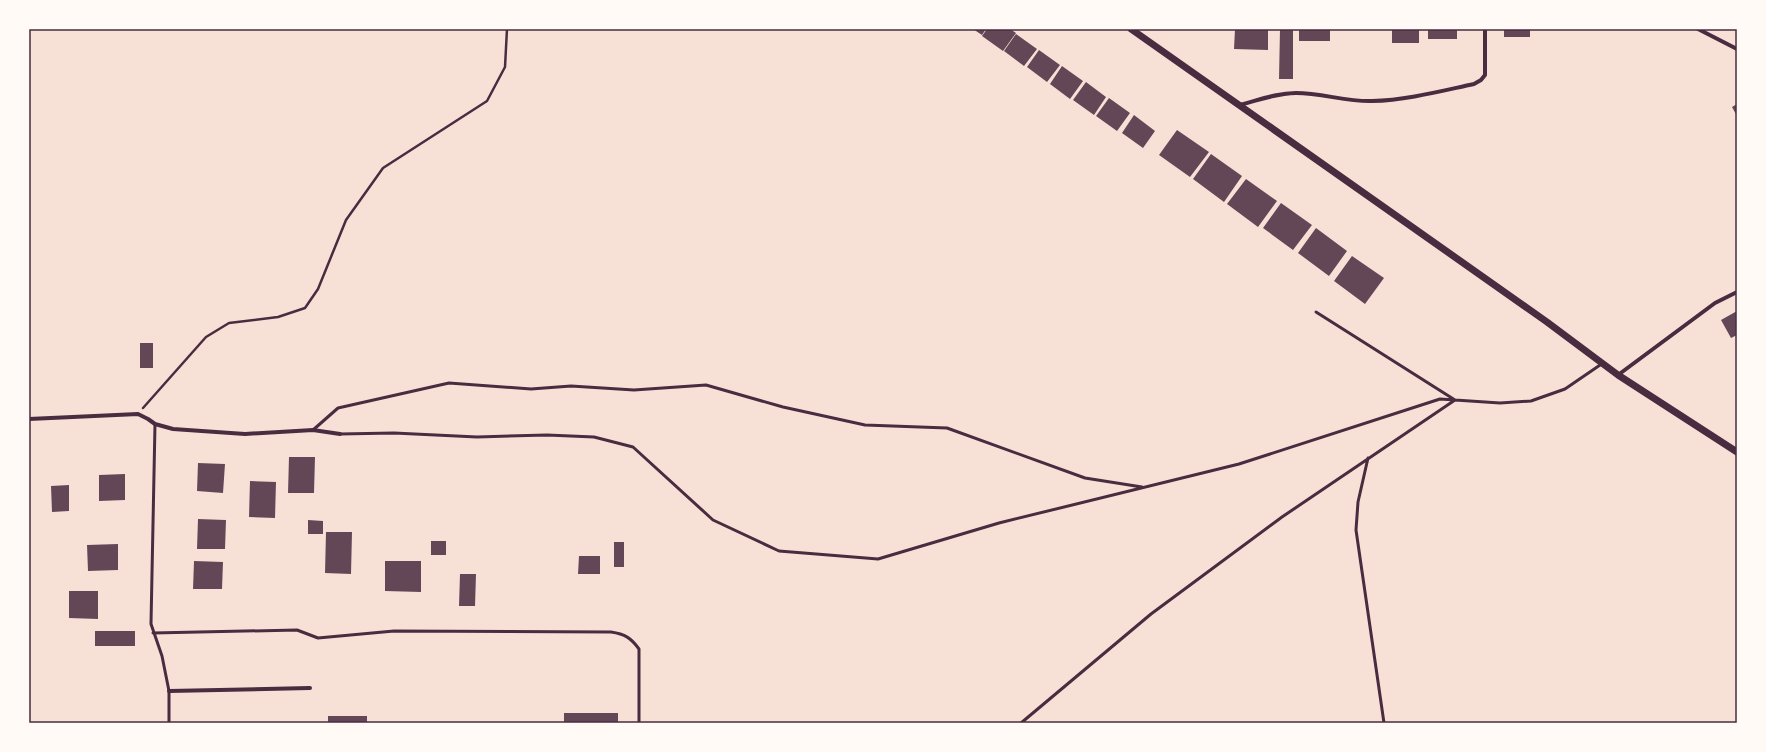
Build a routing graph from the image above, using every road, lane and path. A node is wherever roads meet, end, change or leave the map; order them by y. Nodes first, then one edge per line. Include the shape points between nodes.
1 (507, 29) edge
2 (1131, 29) edge
3 (1485, 29) edge
4 (1698, 29) edge
5 (1737, 49) edge
6 (1240, 105) junction
7 (1737, 292) edge
8 (1316, 312) dead end
9 (1604, 363) junction
10 (1618, 375) junction
11 (1455, 400) junction
12 (138, 414) junction
13 (29, 419) edge
14 (155, 424) junction
15 (313, 430) junction
16 (340, 434) joint
17 (1737, 452) edge
18 (1368, 458) junction
19 (1144, 487) junction
20 (153, 633) junction
21 (310, 688) dead end
22 (168, 690) junction
23 (169, 723) edge
24 (639, 723) edge
25 (1021, 723) edge
26 (1384, 723) edge

1 - 12 path via 505,67 486,101 383,168 346,220 318,289 305,308 278,317 229,323 206,337
2 - 6 street
3 - 6 street via 1485,74 1474,84 1374,101 1297,93 1277,95
4 - 5 street
6 - 9 street
7 - 10 street via 1715,303
8 - 11 lane
9 - 10 street
9 - 11 lane via 1565,389 1531,401 1500,403
10 - 17 street
11 - 18 lane
11 - 19 lane via 1440,399 1239,464
12 - 13 street
12 - 14 street
14 - 15 street via 173,429 244,434
14 - 20 lane via 151,624
15 - 16 street
15 - 19 lane via 338,408 449,383 531,389 571,386 634,390 706,385 783,407 865,425 947,428 1085,478
16 - 19 lane via 394,433 477,437 547,435 594,438 633,447 713,520 779,551 878,559 999,523
18 - 25 lane via 1282,517 1151,614
18 - 26 lane via 1358,502 1356,530
20 - 22 lane via 162,656
20 - 24 lane via 297,630 318,638 402,631 624,634 639,649
21 - 22 street
22 - 23 lane

